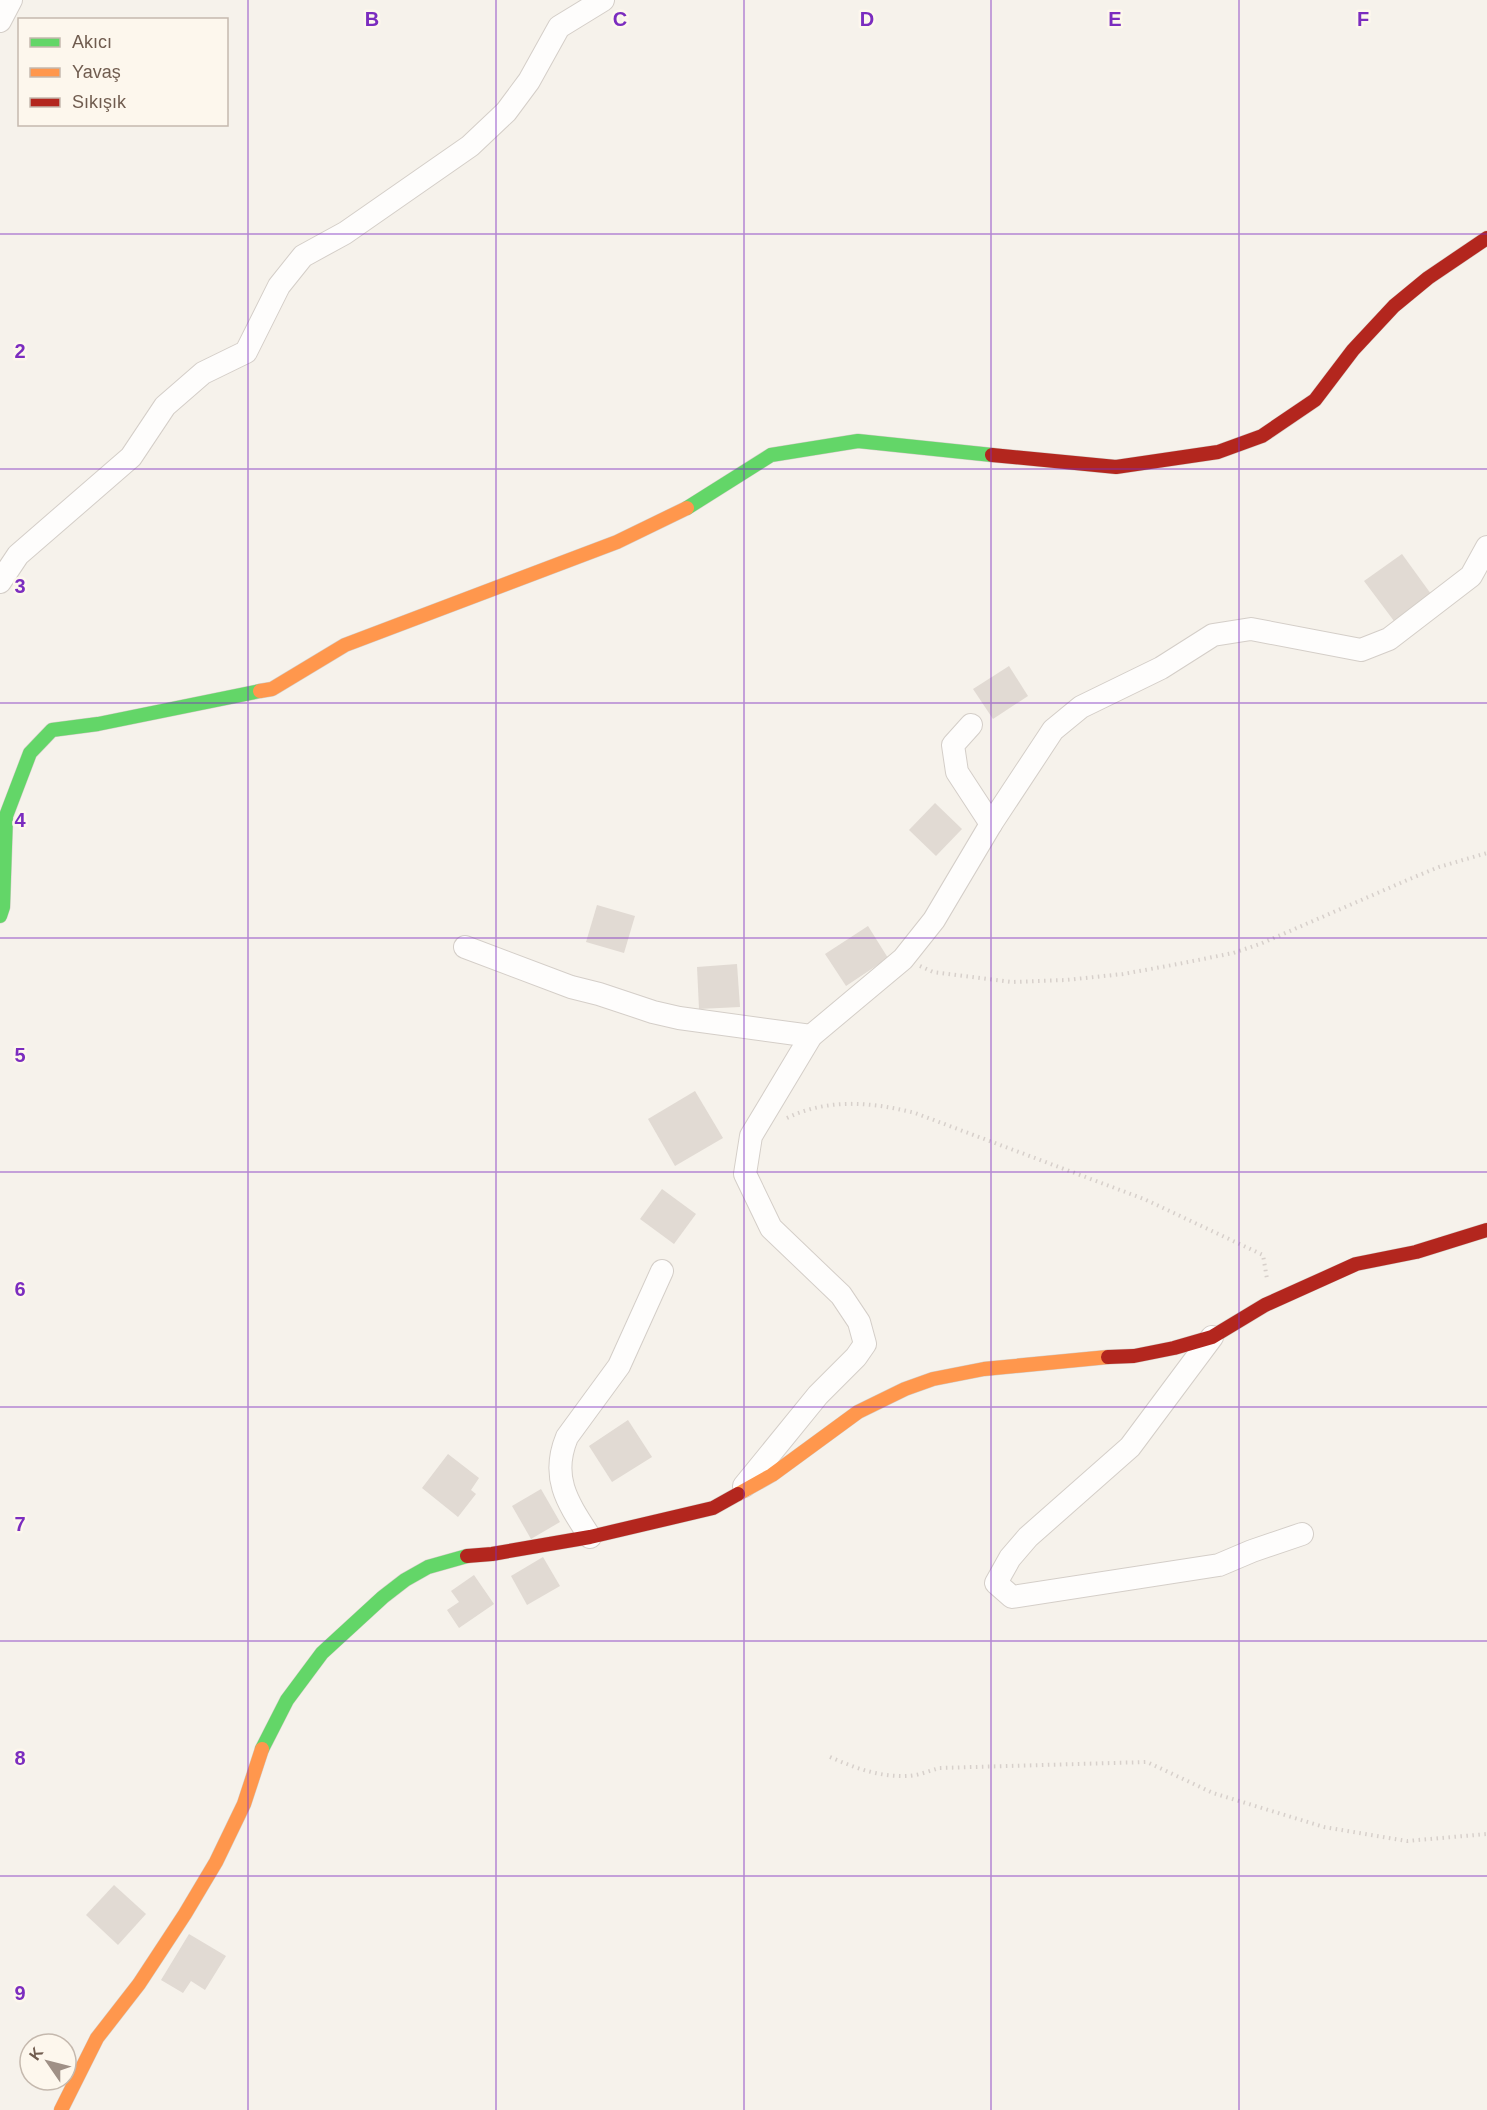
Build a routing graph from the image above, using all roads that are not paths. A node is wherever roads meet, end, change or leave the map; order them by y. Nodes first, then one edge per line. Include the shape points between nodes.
1 (11, 0) edge
2 (603, 0) edge
3 (0, 21) edge
4 (1487, 238) edge
5 (1487, 547) edge
6 (0, 582) edge
7 (970, 725) dead end
8 (991, 824) junction
9 (0, 916) edge
10 (465, 947) dead end
11 (811, 1036) junction
12 (1487, 1230) edge
13 (662, 1271) dead end
14 (1212, 1337) junction
15 (739, 1492) junction
16 (1302, 1534) dead end
17 (590, 1538) junction
18 (61, 2110) edge

1 - 3 street
2 - 6 street via 559,27 529,81 506,112 470,146 345,232 303,256 279,286 246,352 203,372 165,406 131,457 18,555
4 - 9 street via 1394,306 1353,350 1315,400 1262,436 1218,452 1116,467 858,441 771,455 681,512 617,542 345,645 272,689 52,730 30,753 6,816
5 - 8 street via 1471,576 1389,639 1361,650 1251,629 1213,635 1161,668 1081,707 1053,729
7 - 8 street via 953,745 957,772
8 - 11 street via 934,920 903,959
10 - 11 street via 571,987 653,1012
11 - 15 street via 752,1136 745,1174 771,1228 841,1295 859,1323 865,1344
12 - 14 street via 1416,1252 1356,1264 1265,1305
13 - 17 street via 619,1366 562,1449 563,1489
14 - 15 street via 1134,1356 984,1369 933,1379 858,1412 772,1475
14 - 16 street via 1130,1447 1028,1537 996,1582 1012,1597 1219,1565
15 - 17 street via 713,1508
17 - 18 street via 465,1556 428,1567 383,1597 322,1653 287,1700 259,1754 244,1804 216,1862 139,1984 97,2038

